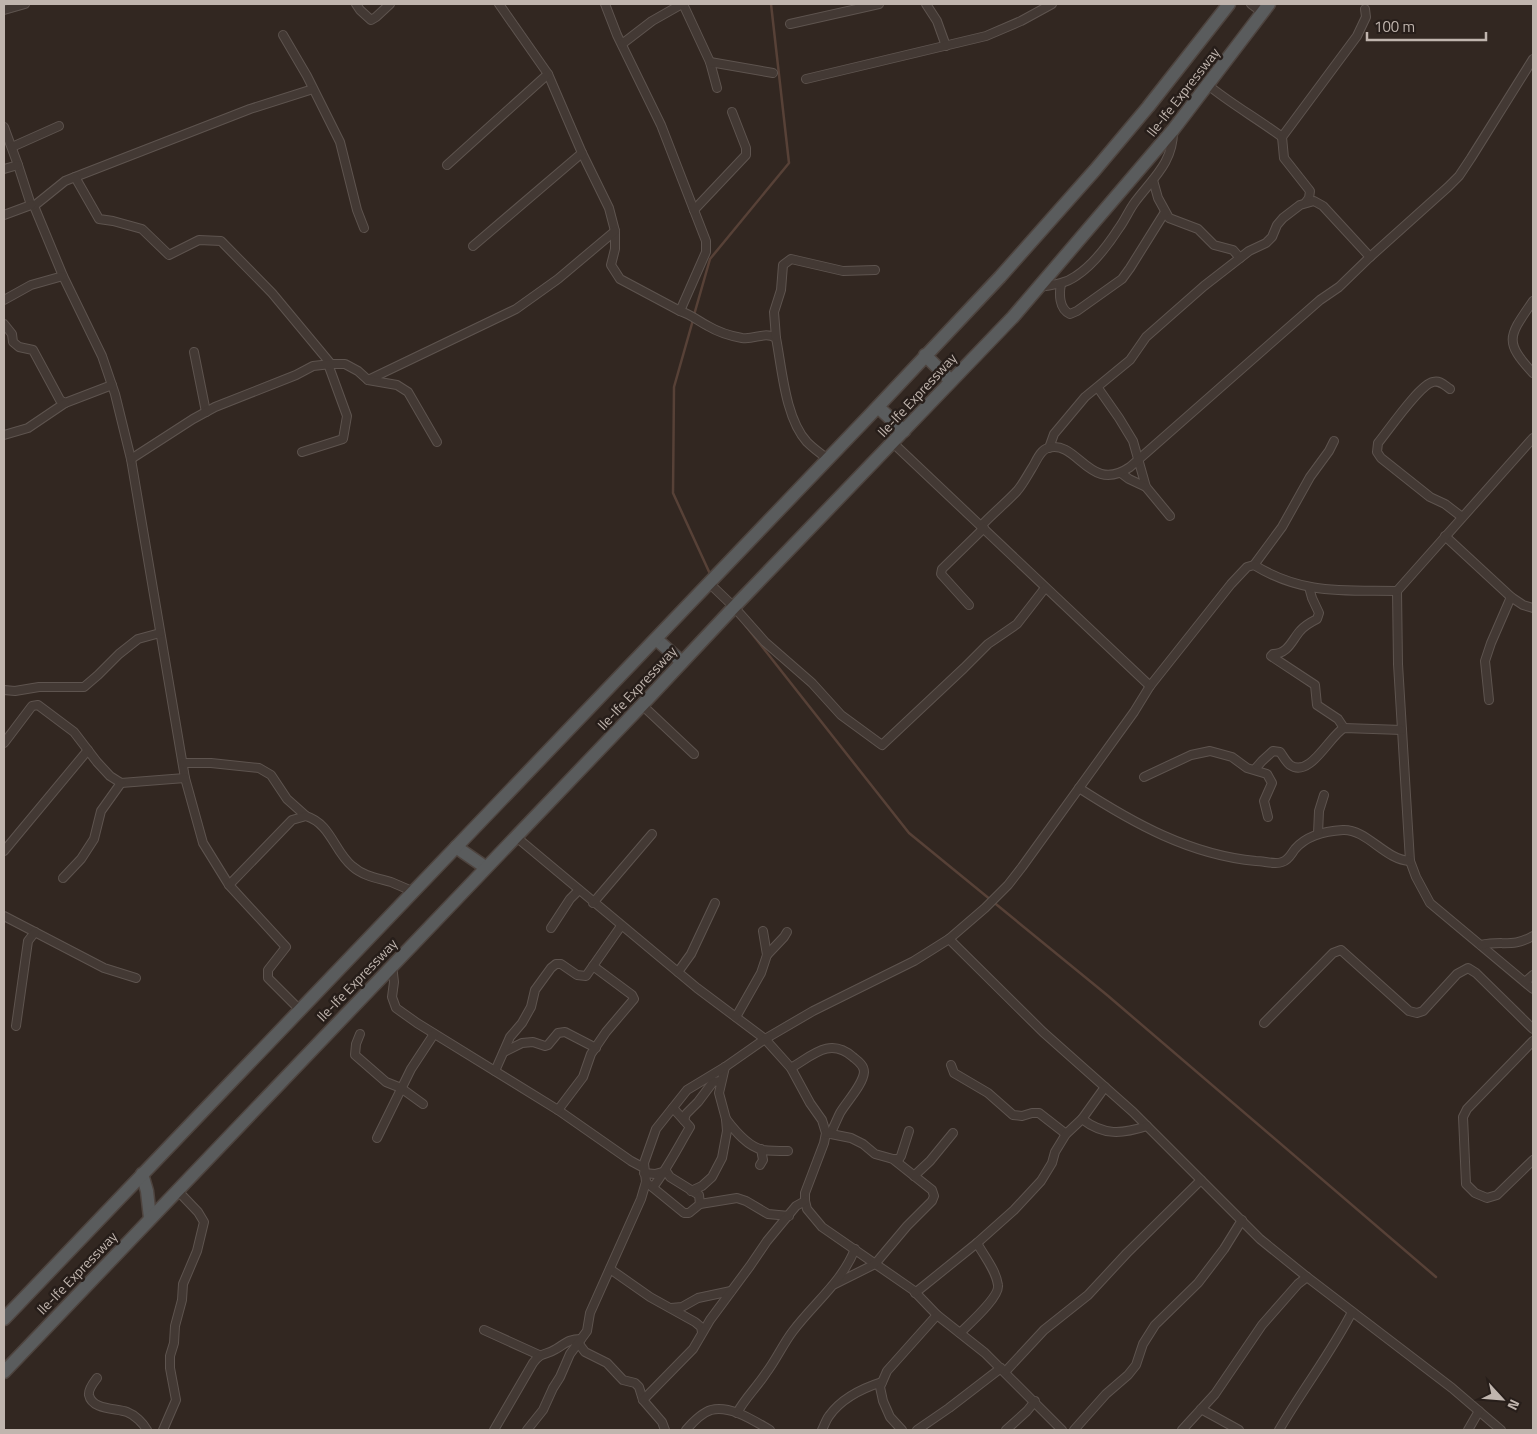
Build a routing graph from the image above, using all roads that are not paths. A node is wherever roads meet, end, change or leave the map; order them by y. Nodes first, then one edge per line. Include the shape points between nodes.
1 (25, 4) edge
2 (356, 4) edge
3 (390, 4) edge
4 (499, 4) edge
5 (604, 4) edge
6 (682, 4) edge
7 (926, 4) edge
8 (1052, 4) edge
9 (1229, 4) edge
10 (1251, 4) edge
11 (873, 5) edge
12 (1266, 8) edge
13 (1365, 9) dead end
14 (4, 10) edge
15 (790, 24) dead end
16 (283, 35) dead end
17 (622, 44) junction
18 (946, 46) junction
19 (1533, 60) edge
20 (710, 62) junction
21 (773, 73) dead end
22 (548, 74) junction
23 (806, 79) dead end
24 (1208, 85) junction
25 (717, 88) dead end
26 (313, 89) junction
27 (732, 112) dead end
28 (59, 126) dead end
29 (4, 127) edge
30 (1173, 130) junction
31 (1282, 137) junction
32 (12, 147) junction
33 (582, 153) junction
34 (18, 165) junction
35 (447, 165) dead end
36 (4, 169) edge
37 (76, 177) junction
38 (1152, 180) junction
39 (1143, 193) junction
40 (1158, 198) junction
41 (1306, 202) junction
42 (32, 206) junction
43 (694, 210) junction
44 (1165, 212) junction
45 (4, 215) edge
46 (364, 228) dead end
47 (615, 231) junction
48 (473, 246) dead end
49 (1370, 257) junction
50 (1240, 258) junction
51 (875, 270) dead end
52 (63, 276) junction
53 (1061, 284) junction
54 (1038, 287) junction
55 (4, 300) edge
56 (1533, 301) edge
57 (680, 311) junction
58 (4, 324) edge
59 (776, 338) junction
60 (194, 352) dead end
61 (925, 355) junction
62 (330, 364) junction
63 (1533, 373) edge
64 (368, 380) junction
65 (951, 381) junction
66 (112, 384) junction
67 (1098, 388) junction
68 (1450, 389) dead end
69 (65, 403) junction
70 (878, 407) junction
71 (206, 412) junction
72 (904, 431) junction
73 (4, 436) edge
74 (1533, 438) edge
75 (1334, 441) dead end
76 (438, 442) dead end
77 (893, 443) junction
78 (1049, 448) junction
79 (302, 452) dead end
80 (132, 459) junction
81 (828, 459) junction
82 (1138, 460) junction
83 (1122, 473) junction
84 (1146, 487) junction
85 (1170, 516) dead end
86 (1462, 517) junction
87 (983, 527) junction
88 (1446, 536) junction
89 (1254, 564) junction
90 (709, 583) junction
91 (1045, 588) junction
92 (1310, 588) junction
93 (1397, 591) junction
94 (1511, 597) junction
95 (969, 605) dead end
96 (734, 607) junction
97 (1533, 608) edge
98 (160, 632) junction
99 (656, 639) junction
100 (682, 662) junction
101 (1150, 686) junction
102 (4, 690) edge
103 (1489, 700) dead end
104 (642, 705) junction
105 (1344, 728) junction
106 (1402, 730) junction
107 (4, 743) edge
108 (88, 750) junction
109 (694, 754) dead end
110 (184, 763) junction
111 (1255, 769) junction
112 (1144, 777) dead end
113 (185, 778) junction
114 (120, 783) junction
115 (1079, 788) junction
116 (1324, 795) dead end
117 (306, 816) junction
118 (1268, 817) dead end
119 (652, 834) dead end
120 (1318, 834) junction
121 (515, 836) junction
122 (456, 847) junction
123 (4, 851) edge
124 (1410, 862) junction
125 (485, 867) junction
126 (63, 878) dead end
127 (229, 885) junction
128 (578, 890) junction
129 (412, 891) junction
130 (593, 903) junction
131 (715, 903) dead end
132 (4, 916) edge
133 (621, 926) junction
134 (551, 928) dead end
135 (763, 931) dead end
136 (35, 932) junction
137 (787, 932) dead end
138 (1533, 936) edge
139 (949, 939) junction
140 (1480, 945) junction
141 (767, 955) junction
142 (392, 965) junction
143 (593, 966) junction
144 (678, 972) junction
145 (1533, 975) edge
146 (136, 978) dead end
147 (1525, 982) junction
148 (1533, 989) edge
149 (300, 1010) junction
150 (736, 1017) junction
151 (1264, 1023) dead end
152 (16, 1026) dead end
153 (1533, 1028) edge
154 (360, 1034) dead end
155 (434, 1034) junction
156 (765, 1039) junction
157 (1533, 1040) edge
158 (596, 1048) junction
159 (504, 1052) junction
160 (951, 1065) dead end
161 (725, 1067) junction
162 (791, 1068) junction
163 (495, 1071) junction
164 (721, 1081) junction
165 (1105, 1087) junction
166 (401, 1088) junction
167 (423, 1104) dead end
168 (673, 1108) junction
169 (558, 1110) junction
170 (838, 1117) junction
171 (726, 1119) junction
172 (1082, 1119) junction
173 (684, 1120) junction
174 (822, 1120) junction
175 (1147, 1126) junction
176 (909, 1131) dead end
177 (828, 1133) junction
178 (953, 1133) dead end
179 (1066, 1134) junction
180 (377, 1138) dead end
181 (761, 1150) junction
182 (788, 1151) dead end
183 (893, 1159) junction
184 (1533, 1160) edge
185 (760, 1165) dead end
186 (644, 1170) junction
187 (666, 1171) junction
188 (142, 1174) junction
189 (914, 1176) junction
190 (1201, 1180) junction
191 (646, 1182) junction
192 (653, 1188) junction
193 (177, 1190) junction
194 (691, 1191) junction
195 (805, 1201) junction
196 (700, 1204) junction
197 (789, 1216) junction
198 (150, 1218) junction
199 (1242, 1220) junction
200 (976, 1243) junction
201 (855, 1249) junction
202 (875, 1264) junction
203 (610, 1269) junction
204 (1307, 1277) junction
205 (835, 1284) junction
206 (731, 1291) junction
207 (915, 1293) junction
208 (669, 1308) junction
209 (1352, 1312) junction
210 (936, 1315) junction
211 (4, 1318) edge
212 (484, 1330) dead end
213 (702, 1332) junction
214 (960, 1333) junction
215 (580, 1341) junction
216 (539, 1355) junction
217 (1003, 1370) junction
218 (4, 1372) edge
219 (97, 1378) dead end
220 (882, 1382) junction
221 (644, 1400) junction
222 (1035, 1401) junction
223 (1201, 1409) junction
224 (1479, 1411) junction
225 (737, 1413) junction
226 (147, 1430) edge
227 (163, 1430) edge
228 (494, 1430) edge
229 (526, 1430) edge
230 (665, 1430) edge
231 (686, 1430) edge
232 (770, 1430) edge
233 (822, 1430) edge
234 (902, 1430) edge
235 (917, 1430) edge
236 (1006, 1430) edge
237 (1062, 1430) edge
238 (1074, 1430) edge
239 (1182, 1430) edge
240 (1239, 1430) edge
241 (1279, 1430) edge
242 (1468, 1430) edge
243 (1501, 1430) edge

1 - 14 street
2 - 3 street via 371,20
4 - 22 street
5 - 17 street
6 - 17 street
6 - 20 street
7 - 18 street via 937,21
8 - 18 street via 986,36
9 - 61 highway, Ile-Ife Expressway via 1095,170
10 - 12 street
11 - 15 street
12 - 24 highway, Ile-Ife Expressway
13 - 31 street via 1366,17 1357,36
16 - 26 street
17 - 43 street via 661,125
18 - 23 street
19 - 49 street via 1459,176
20 - 21 street
20 - 25 street
22 - 33 street
22 - 35 street
24 - 30 highway, Ile-Ife Expressway
24 - 31 street
26 - 37 street via 250,108
26 - 46 street via 340,142
27 - 43 street via 746,155
28 - 32 street
29 - 32 street
30 - 38 street via 1170,151 1160,173
30 - 54 highway, Ile-Ife Expressway
31 - 41 street via 1284,158 1310,191
32 - 34 street
33 - 47 street via 610,208
33 - 48 street
34 - 36 street
34 - 42 street
37 - 42 street via 65,181
37 - 62 street via 99,219 142,229 169,255 198,240 221,241 272,293
38 - 39 street
38 - 40 street
39 - 40 street
39 - 53 street via 1095,259
40 - 44 street
41 - 49 street via 1314,201 1323,206
41 - 50 street via 1283,218 1266,243
42 - 45 street
42 - 52 street
43 - 57 street via 707,248
44 - 50 street via 1169,218 1198,229 1214,245 1233,250
44 - 53 street via 1122,278 1077,311 1070,314 1062,307
47 - 57 street via 611,265 620,279
47 - 64 street via 516,309
49 - 82 street
50 - 67 street via 1146,337 1130,360
51 - 59 street via 842,271 791,259 783,265 781,290 774,307
52 - 55 street via 31,285
52 - 66 street
53 - 54 street
54 - 65 highway, Ile-Ife Expressway
56 - 63 street via 1514,331 1512,346
57 - 59 street via 724,333 742,338 770,334
58 - 69 street via 12,334 13,342 32,350 60,400
59 - 81 street via 783,383 794,422 806,441
60 - 71 street
61 - 65 highway
61 - 70 highway, Ile-Ife Expressway
62 - 64 street via 345,364
62 - 71 street via 313,366
62 - 79 street via 347,416 343,439
64 - 76 street via 397,385 408,392
65 - 72 highway, Ile-Ife Expressway
66 - 69 street
66 - 80 street
67 - 78 street via 1085,397 1054,434
67 - 82 street via 1133,441
68 - 86 street via 1441,382 1431,382 1421,389 1378,443 1377,452 1401,476
69 - 73 street via 28,428
70 - 72 highway
70 - 81 highway, Ile-Ife Expressway
71 - 80 street
72 - 77 highway, Ile-Ife Expressway
74 - 86 street
75 - 89 street via 1282,527
77 - 87 street
77 - 96 highway, Ile-Ife Expressway
78 - 83 street via 1061,448 1098,474
78 - 87 street via 1042,452 1018,490
80 - 98 street
81 - 90 highway, Ile-Ife Expressway
82 - 83 street
82 - 84 street
83 - 84 street
84 - 85 street
86 - 88 street
87 - 91 street
87 - 95 street via 942,569 941,574
88 - 93 street
88 - 94 street
89 - 92 street via 1279,578
89 - 101 street via 1247,566 1231,584
90 - 96 street
90 - 99 highway, Ile-Ife Expressway
91 - 96 street via 1016,624 988,644 882,744 841,714 812,683 765,642
91 - 101 street
92 - 93 street
92 - 105 street via 1319,613 1317,619 1300,630 1286,650 1271,656 1315,685 1317,705 1338,718
93 - 106 street
94 - 97 street
94 - 103 street via 1485,661
96 - 100 highway, Ile-Ife Expressway
98 - 102 street via 138,639 84,687
98 - 110 street
99 - 100 highway
99 - 122 highway, Ile-Ife Expressway
100 - 104 highway, Ile-Ife Expressway
101 - 115 street
104 - 109 street
104 - 121 highway, Ile-Ife Expressway
105 - 106 street
105 - 111 street via 1307,766 1290,765 1280,752 1274,751
106 - 124 street
107 - 108 street via 32,706 38,705 74,732
108 - 114 street
108 - 123 street
110 - 113 street
110 - 117 street via 259,768 271,775 288,799
111 - 112 street via 1232,757 1210,751 1191,755
111 - 118 street via 1267,774 1272,783 1264,802
113 - 114 street
113 - 127 street via 203,843
114 - 126 street via 101,811 94,839 82,859
115 - 120 street via 1163,836 1198,850 1245,860 1281,863 1306,839
115 - 139 street via 1008,885
116 - 120 street via 1319,811
117 - 127 street via 292,820
117 - 129 street via 321,824 350,865 362,874
119 - 130 street
120 - 124 street via 1344,830 1357,833 1401,861
121 - 125 highway, Ile-Ife Expressway
121 - 128 street
122 - 125 highway
122 - 129 highway, Ile-Ife Expressway
124 - 140 street via 1430,903
125 - 142 highway, Ile-Ife Expressway
127 - 149 street via 286,947 268,970 268,978
128 - 130 street
128 - 134 street
129 - 149 highway, Ile-Ife Expressway
130 - 133 street
131 - 144 street via 691,954
132 - 136 street
133 - 143 street
133 - 144 street
135 - 141 street
136 - 146 street via 104,968
136 - 152 street via 28,941
137 - 141 street
138 - 140 street via 1512,944 1495,942
139 - 156 street via 914,962
139 - 165 street via 1043,1032
140 - 147 street
141 - 150 street via 761,973
142 - 155 street via 392,997 396,1008
142 - 193 highway, Ile-Ife Expressway
143 - 158 street via 634,999
143 - 159 street via 586,976 577,975 562,964 551,968 535,990 531,1006
144 - 150 street
145 - 147 street
147 - 148 street
149 - 188 highway, Ile-Ife Expressway
150 - 156 street
151 - 153 street via 1333,953 1341,950 1410,1011 1417,1013 1423,1011 1457,974 1468,968
154 - 166 street via 355,1055 386,1082
155 - 163 street
155 - 166 street
156 - 161 street
156 - 162 street
157 - 184 street via 1463,1117 1466,1184 1486,1198 1497,1195
158 - 159 street via 565,1032 558,1033 545,1046 522,1043
158 - 169 street via 582,1076
159 - 163 street
160 - 179 street via 954,1073 988,1093 1013,1114 1039,1113
161 - 164 street
161 - 168 street via 687,1090
162 - 170 street via 822,1049 838,1047 863,1066 862,1080
162 - 174 street
163 - 169 street
164 - 171 street via 719,1093
164 - 173 street via 714,1082
165 - 172 street
165 - 175 street
166 - 167 street
166 - 180 street
168 - 173 street
168 - 186 street via 656,1129
169 - 186 street
170 - 174 street
170 - 177 street
171 - 181 street via 747,1142
171 - 194 street via 722,1158 712,1176
172 - 175 street via 1103,1132 1128,1132
172 - 179 street
173 - 187 street via 690,1127
174 - 177 street
175 - 190 street
176 - 183 street via 901,1156
177 - 183 street via 850,1138 876,1154
177 - 195 street via 805,1193
178 - 189 street
179 - 200 street via 1041,1181
181 - 182 street
181 - 185 street via 763,1160
183 - 189 street
186 - 187 street via 655,1174
186 - 191 street
187 - 192 street
187 - 194 street
188 - 198 highway via 148,1191
188 - 211 highway, Ile-Ife Expressway
189 - 202 street via 932,1190 932,1201
190 - 199 street
190 - 217 street via 1088,1295 1044,1330
191 - 192 street
191 - 203 street
192 - 196 street via 684,1213
193 - 198 highway, Ile-Ife Expressway
193 - 227 street via 204,1222 183,1284 170,1356 176,1400
194 - 196 street via 699,1195
195 - 197 street via 796,1206
195 - 201 street via 807,1209 822,1227
196 - 197 street via 738,1198 768,1214
197 - 206 street via 778,1226
198 - 218 highway, Ile-Ife Expressway
199 - 204 street
199 - 238 street via 1198,1283 1155,1325 1142,1344 1136,1365
200 - 207 street
200 - 214 street via 998,1286 996,1295
201 - 202 street
201 - 205 street
202 - 205 street
202 - 207 street
203 - 208 street
203 - 215 street
204 - 209 street
204 - 223 street via 1262,1325 1215,1394
205 - 225 street via 792,1332
206 - 208 street
206 - 213 street
207 - 210 street
208 - 213 street via 695,1322
209 - 224 street
209 - 241 street
210 - 214 street
210 - 220 street via 887,1371
212 - 216 street
213 - 221 street via 693,1349
214 - 217 street
215 - 216 street via 567,1340 556,1349
215 - 221 street via 585,1352 607,1363 623,1380 635,1383
215 - 229 street via 570,1354 543,1410
216 - 228 street
217 - 222 street
217 - 235 street
219 - 226 street via 90,1389 91,1400 127,1413 138,1419
220 - 233 street via 841,1402
220 - 234 street via 883,1401 890,1417
221 - 230 street
222 - 236 street
222 - 237 street
223 - 239 street
223 - 240 street
224 - 242 street
224 - 243 street
225 - 231 street via 710,1410
225 - 232 street

